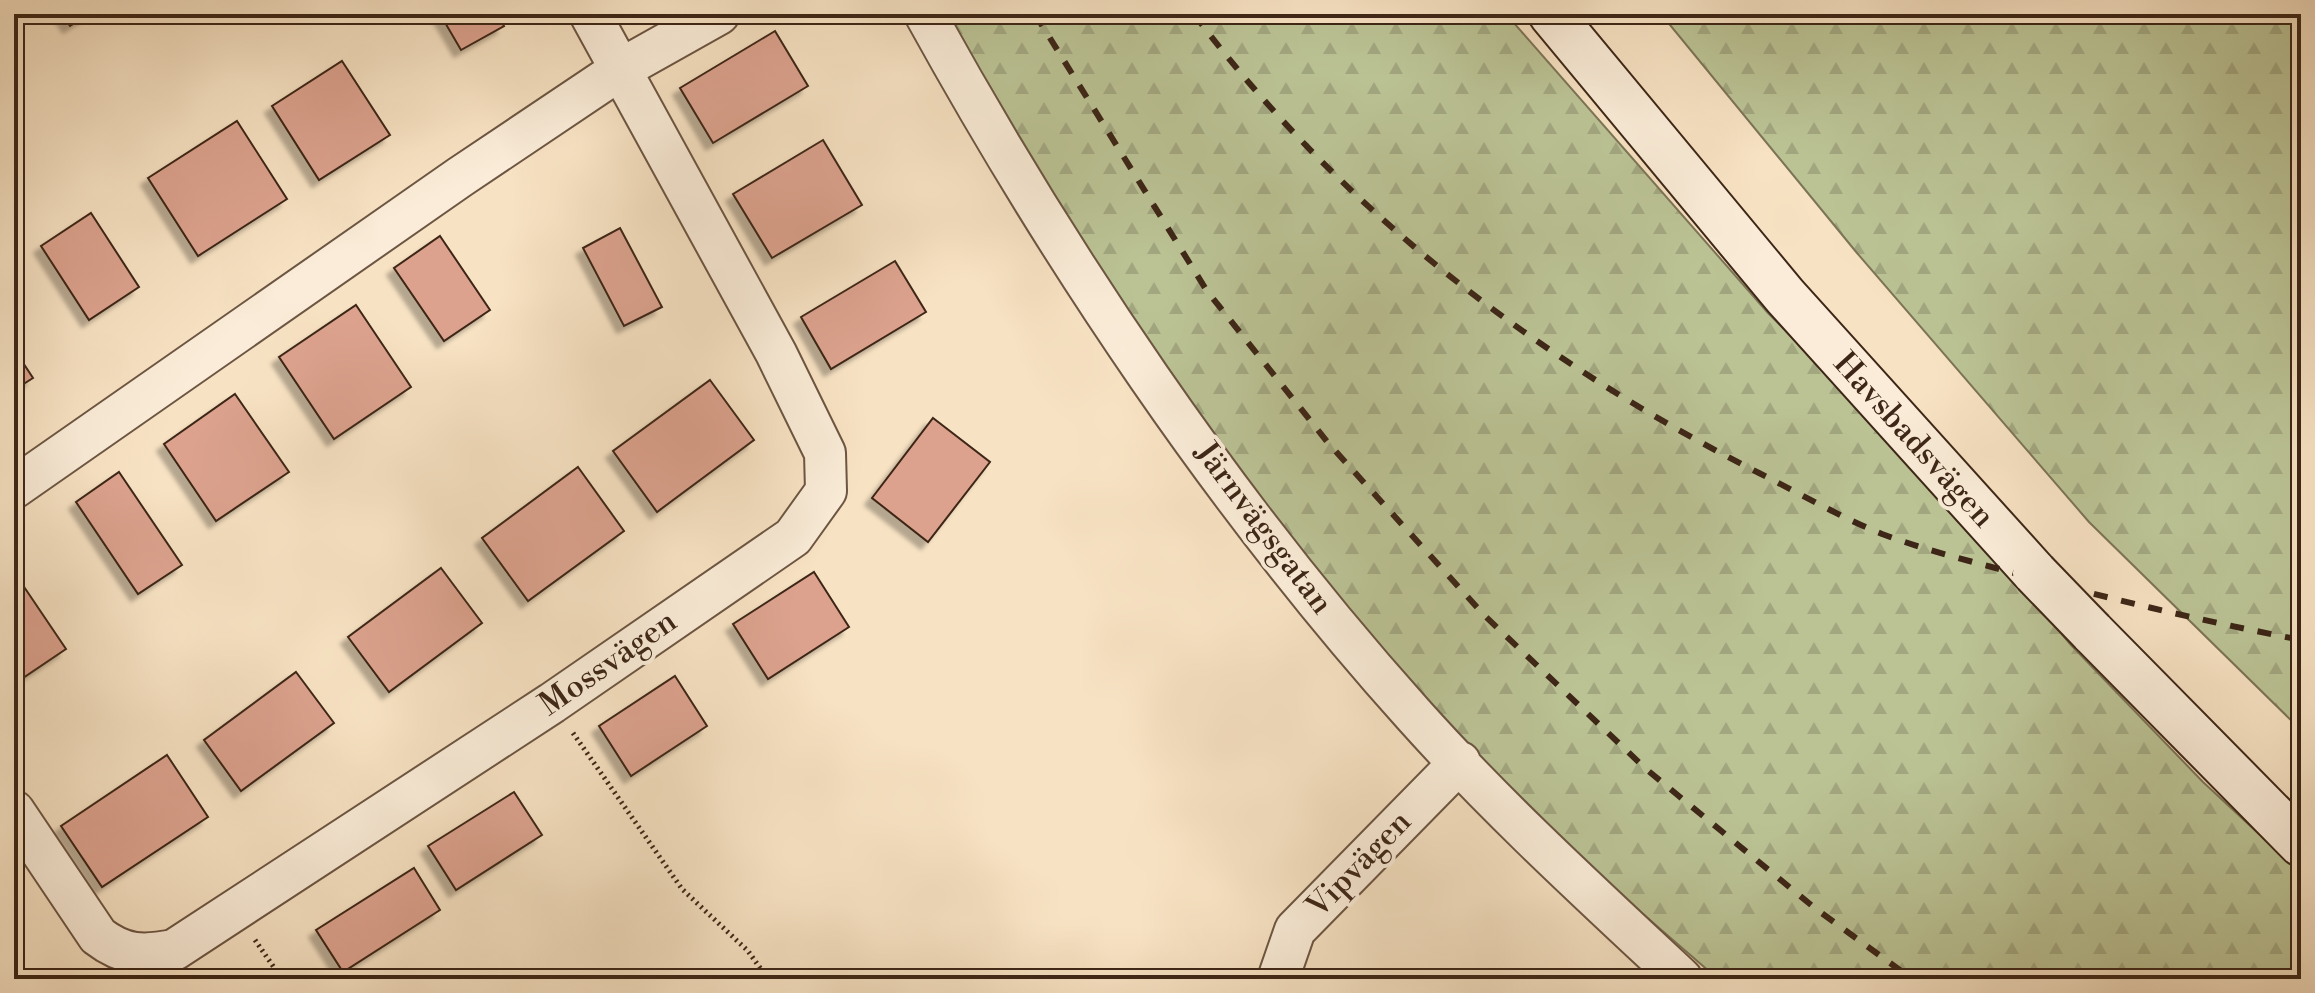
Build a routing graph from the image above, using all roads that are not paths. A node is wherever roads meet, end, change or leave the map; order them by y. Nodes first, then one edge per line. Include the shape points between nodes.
1 (590, 14) edge
2 (719, 14) edge
3 (925, 14) edge
4 (1551, 14) edge
5 (621, 69) junction
6 (14, 488) edge
7 (1460, 762) junction
8 (14, 811) edge
9 (2301, 844) edge
10 (1278, 979) edge
11 (1682, 979) edge

1 - 5 street, Mossvägen
2 - 5 street
3 - 7 street, Järnvägsgatan via 978,109 1135,357 1290,567
4 - 9 main road, Havsbadsvägen, bridge via 1785,296 2035,573
5 - 6 street
5 - 8 street, Mossvägen via 825,453 826,491 793,537 552,703 174,950 143,956 117,951 98,936
7 - 10 street, Vipvägen via 1295,930
7 - 11 street, Järnvägsgatan via 1552,858

